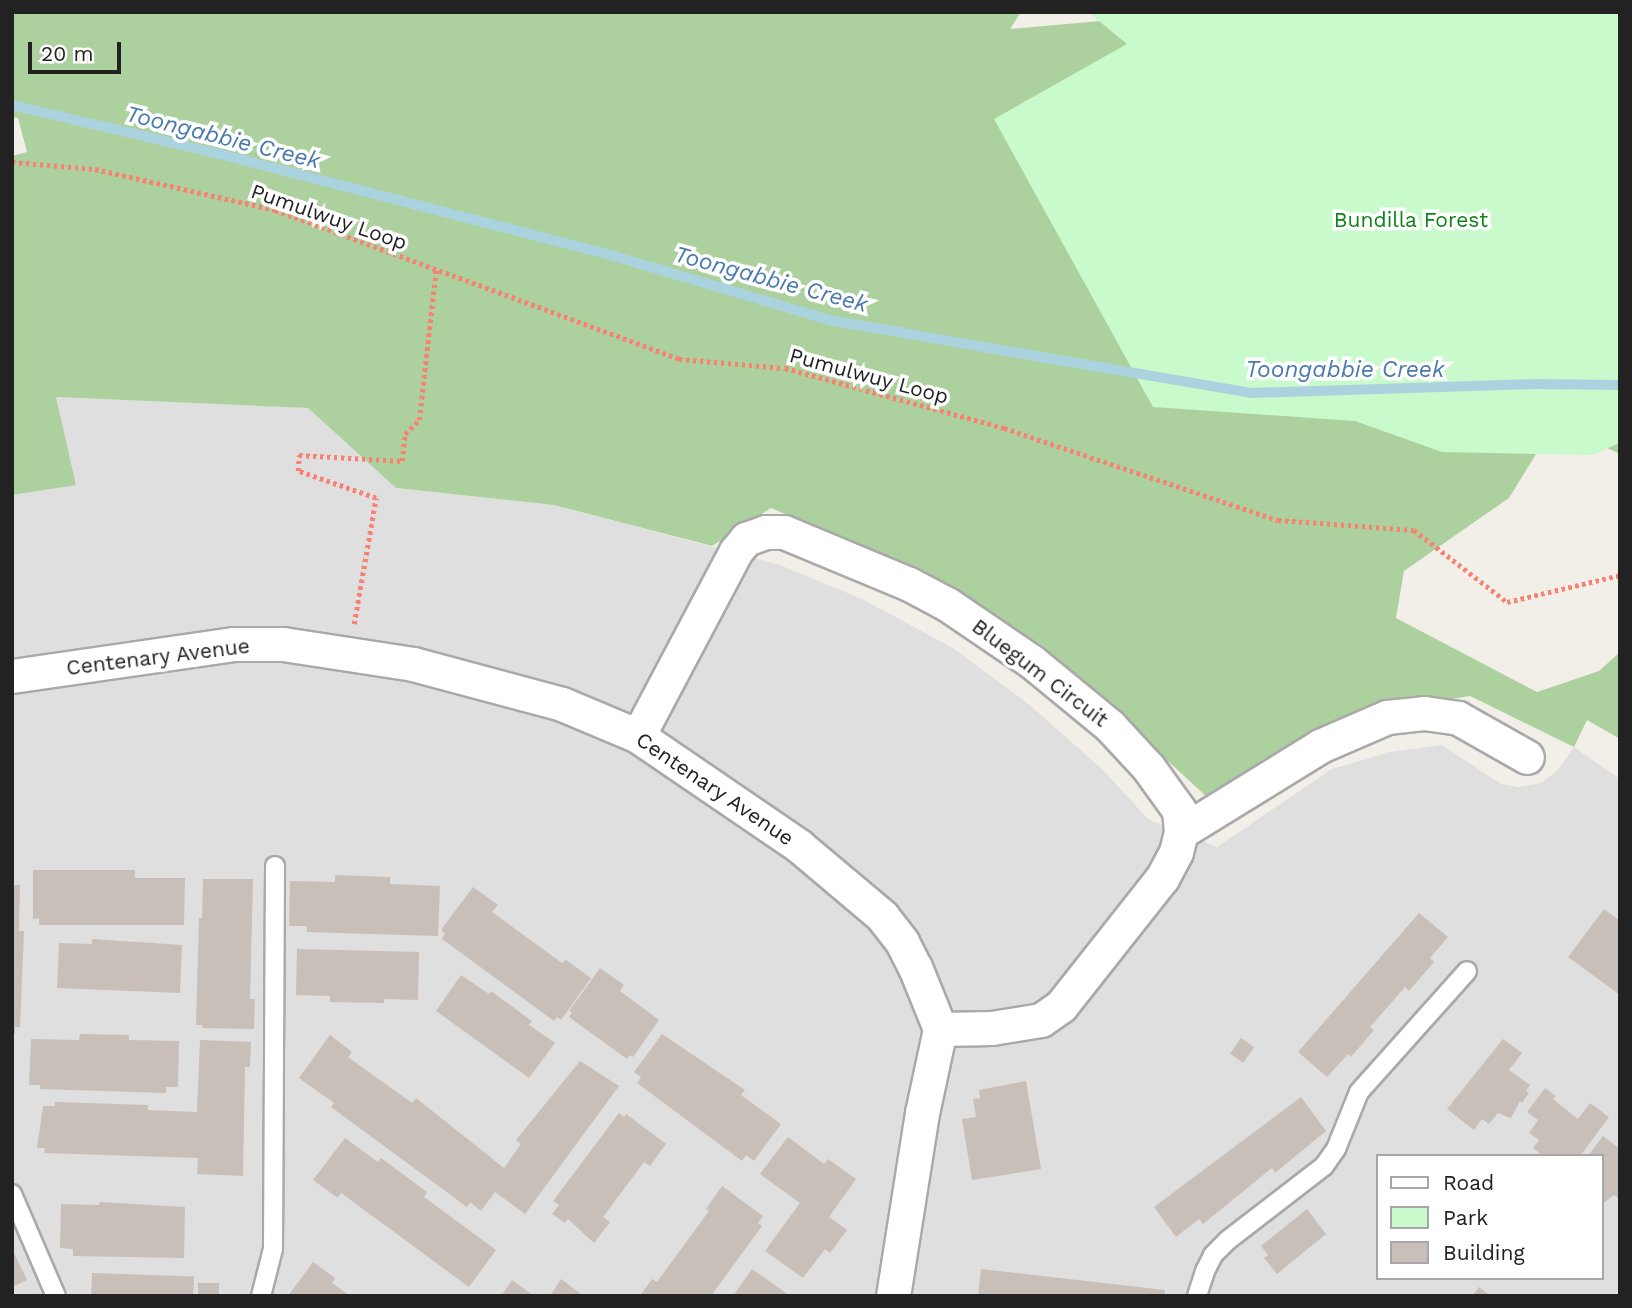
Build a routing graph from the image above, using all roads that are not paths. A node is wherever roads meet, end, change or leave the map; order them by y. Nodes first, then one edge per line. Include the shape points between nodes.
1 (12, 676) edge
2 (638, 736) junction
3 (1527, 757) dead end
4 (1181, 832) junction
5 (275, 866) dead end
6 (1467, 971) dead end
7 (940, 1029) junction
8 (12, 1194) edge
9 (56, 1296) edge
10 (261, 1296) edge
11 (893, 1296) edge
12 (1198, 1296) edge

1 - 2 street, Centenary Avenue via 233,644 284,644 349,652 475,678 562,704
2 - 4 street, Bluegum Circuit via 736,551 746,539 784,532 909,584 1031,661 1110,726 1148,767 1179,810
2 - 7 street, Centenary Avenue via 799,846 882,916 915,967
3 - 4 street via 1458,718 1424,713 1387,718 1320,746
4 - 7 street via 1162,878 1061,1006 1041,1020 992,1028
5 - 10 lane via 273,1249
6 - 12 lane via 1359,1092 1336,1149 1324,1166 1220,1248 1205,1271
7 - 11 street
8 - 9 lane

